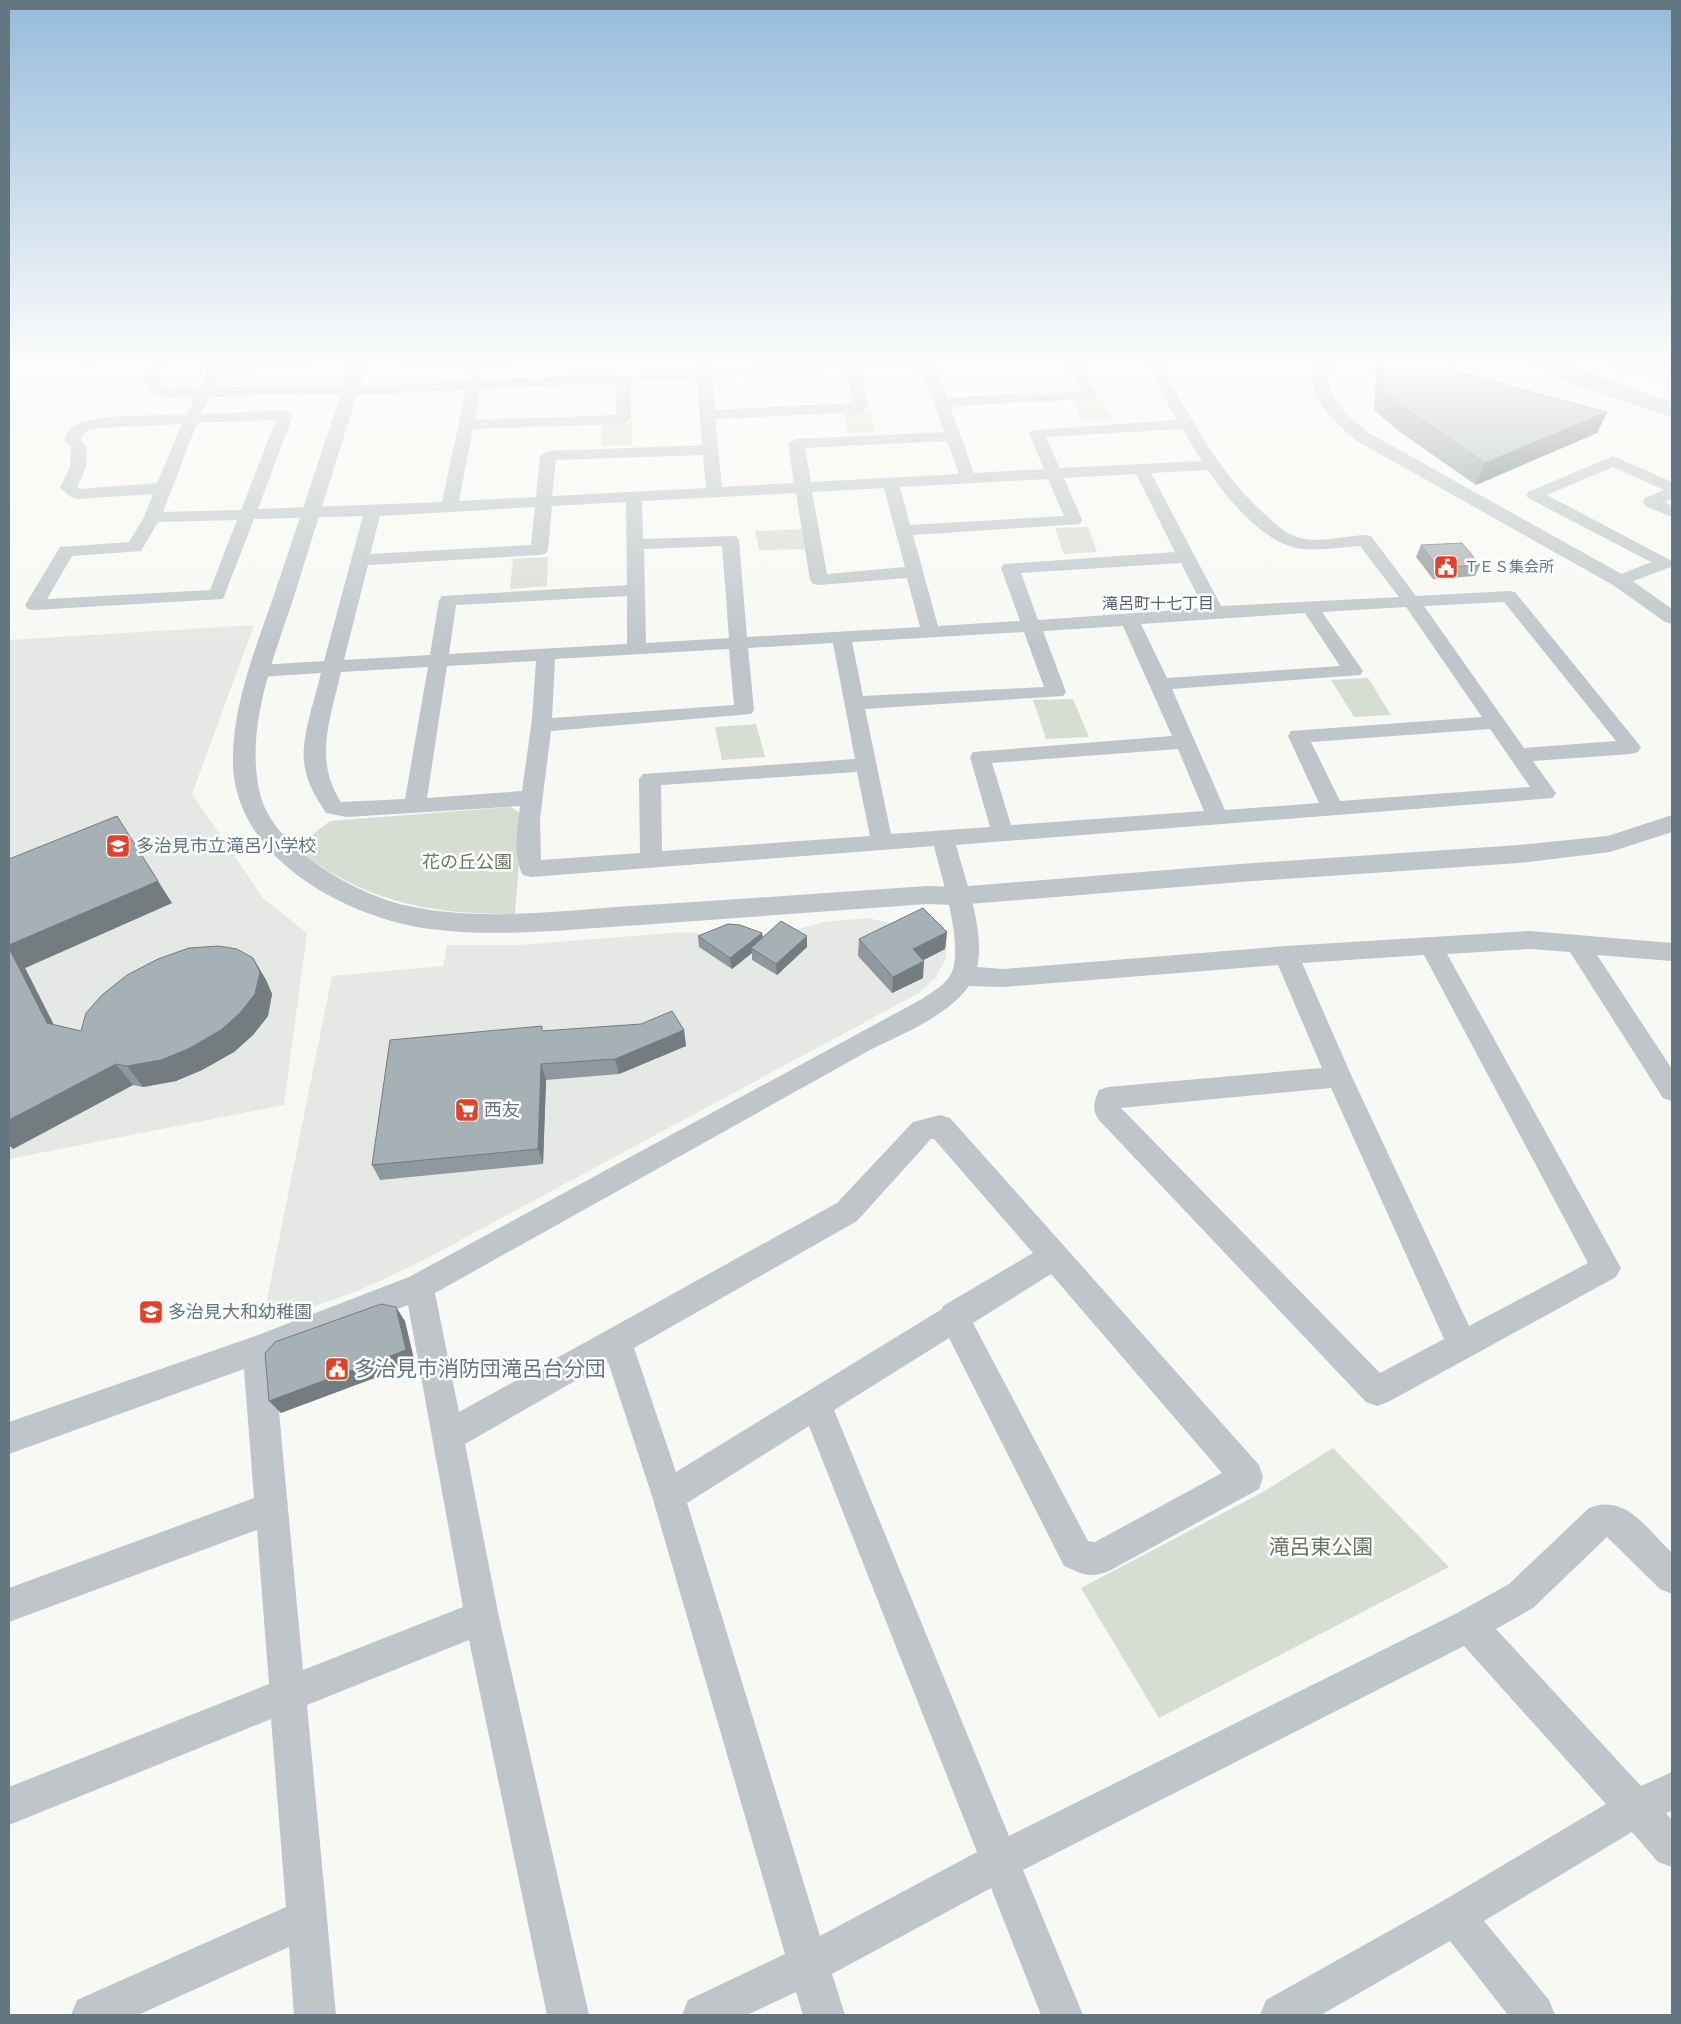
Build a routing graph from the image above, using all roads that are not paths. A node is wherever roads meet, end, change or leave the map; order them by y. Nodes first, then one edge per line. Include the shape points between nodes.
1 (78, 458) edge
2 (175, 458) edge
3 (269, 458) edge
4 (328, 458) edge
5 (460, 458) edge
6 (548, 458) edge
7 (709, 458) edge
8 (798, 458) edge
9 (961, 458) edge
10 (1047, 458) edge
11 (1208, 458) edge
12 (1401, 458) edge
13 (1212, 465) junction
14 (1141, 469) junction
15 (1053, 474) junction
16 (968, 478) junction
17 (891, 483) junction
18 (163, 488) junction
19 (803, 488) junction
20 (1672, 488) edge
21 (714, 491) junction
22 (1672, 493) edge
23 (634, 496) junction
24 (543, 502) junction
25 (450, 506) junction
26 (373, 510) junction
27 (1672, 512) edge
28 (249, 513) junction
29 (310, 513) junction
30 (152, 516) junction
31 (904, 530) junction
32 (636, 544) junction
33 (1186, 557) junction
34 (359, 560) junction
35 (1668, 565) edge
36 (914, 572) junction
37 (1620, 581) junction
38 (635, 590) junction
39 (1412, 602) junction
40 (1310, 607) junction
41 (1215, 612) junction
42 (1672, 618) edge
43 (1130, 620) junction
44 (1031, 625) junction
45 (930, 630) junction
46 (841, 636) junction
47 (740, 643) junction
48 (637, 648) junction
49 (546, 655) junction
50 (440, 662) junction
51 (332, 668) junction
52 (260, 671) junction
53 (1160, 684) junction
54 (854, 703) junction
55 (1496, 722) junction
56 (542, 725) junction
57 (1186, 742) junction
58 (1521, 755) junction
59 (865, 765) junction
60 (532, 798) junction
61 (415, 806) junction
62 (1333, 809) junction
63 (1217, 817) junction
64 (1672, 823) edge
65 (1004, 835) junction
66 (944, 840) junction
67 (882, 843) junction
68 (651, 860) junction
69 (957, 896) junction
70 (1430, 945) junction
71 (1578, 945) junction
72 (1672, 952) edge
73 (1286, 955) junction
74 (963, 976) junction
75 (1339, 1077) junction
76 (1672, 1090) edge
77 (1054, 1256) junction
78 (419, 1287) junction
79 (954, 1316) junction
80 (616, 1341) junction
81 (1462, 1344) junction
82 (258, 1350) junction
83 (816, 1404) junction
84 (449, 1435) junction
85 (9, 1438) edge
86 (668, 1496) junction
87 (272, 1508) junction
88 (1672, 1577) edge
89 (9, 1605) edge
90 (482, 1616) junction
91 (1469, 1625) junction
92 (288, 1695) junction
93 (1672, 1790) edge
94 (9, 1806) edge
95 (1636, 1808) junction
96 (1672, 1848) edge
97 (999, 1862) junction
98 (1455, 1916) junction
99 (307, 1918) junction
100 (809, 1964) junction
101 (1290, 2013) edge
102 (92, 2015) edge
103 (316, 2015) edge
104 (568, 2015) edge
105 (703, 2015) edge
106 (824, 2015) edge
107 (1062, 2015) edge
108 (1534, 2015) edge

1 - 18 street via 68,488 77,494
2 - 18 street
3 - 28 street
4 - 29 street
5 - 25 street
6 - 24 street
7 - 21 street
8 - 19 street
9 - 16 street
10 - 15 street
11 - 13 street
12 - 37 street
13 - 14 street
13 - 39 street via 1240,501 1292,542 1365,540
14 - 15 street
14 - 33 street
15 - 16 street
15 - 31 street via 1074,520
16 - 17 street
17 - 19 street
17 - 31 street
18 - 30 street
19 - 21 street
19 - 36 street via 819,580
20 - 35 street via 1612,461 1534,495
21 - 23 street
22 - 27 street via 1651,502
23 - 24 street
23 - 32 street
24 - 25 street
24 - 34 street via 539,550
25 - 26 street
26 - 29 street
26 - 34 street
28 - 29 street
28 - 30 street
28 - 30 street via 217,595 34,605 66,551 135,547
29 - 52 street
31 - 36 street
32 - 38 street
32 - 47 street via 730,540
33 - 41 street
33 - 44 street via 1010,568
34 - 51 street
35 - 37 street
36 - 45 street
37 - 42 street
38 - 48 street
38 - 50 street via 448,600
39 - 40 street
39 - 55 street
39 - 58 street via 1509,596 1631,747
40 - 41 street
40 - 53 street via 1353,671
41 - 43 street
43 - 44 street
43 - 53 street
44 - 45 street
44 - 54 street via 1056,692
45 - 46 street
46 - 47 street
46 - 54 street
47 - 48 street
47 - 56 street via 744,710
48 - 49 street
49 - 50 street
49 - 56 street
50 - 51 street
50 - 61 street
51 - 52 street
51 - 61 street via 314,750 315,768 324,793 334,808
52 - 69 street via 244,742 247,790 260,824 290,857 318,878 380,907 426,919 482,923 543,922 927,894
53 - 57 street
54 - 59 street
55 - 58 street
55 - 62 street via 1298,736
56 - 60 street
57 - 63 street
57 - 65 street via 980,756
58 - 62 street via 1545,793
59 - 67 street
59 - 68 street via 650,779
60 - 61 street
60 - 68 street via 531,870
62 - 63 street
63 - 65 street
64 - 69 street via 1610,844 1519,854
65 - 66 street
66 - 67 street
66 - 69 street
67 - 68 street
69 - 74 street via 967,931 968,952
70 - 71 street via 1530,940
70 - 73 street
70 - 81 street via 1606,1268
71 - 72 street
71 - 76 street
73 - 74 street via 1003,978
73 - 75 street
74 - 78 street via 951,991 910,1018
75 - 81 street
75 - 81 street via 1108,1098 1107,1111 1377,1391
77 - 79 street
77 - 79 street via 1247,1477 1097,1558 1076,1554
77 - 80 street via 940,1126 924,1130 847,1212
78 - 82 street
78 - 84 street
79 - 83 street
80 - 84 street
80 - 86 street
82 - 85 street
82 - 87 street
83 - 86 street
83 - 97 street
84 - 90 street
86 - 100 street
87 - 89 street
87 - 92 street
88 - 91 street via 1614,1520 1601,1520 1521,1596
90 - 92 street
90 - 104 street
91 - 95 street
91 - 97 street
92 - 94 street
92 - 99 street
93 - 95 street
95 - 96 street
95 - 98 street
97 - 100 street
97 - 107 street
98 - 101 street
98 - 108 street
99 - 102 street
99 - 103 street
100 - 105 street
100 - 106 street

